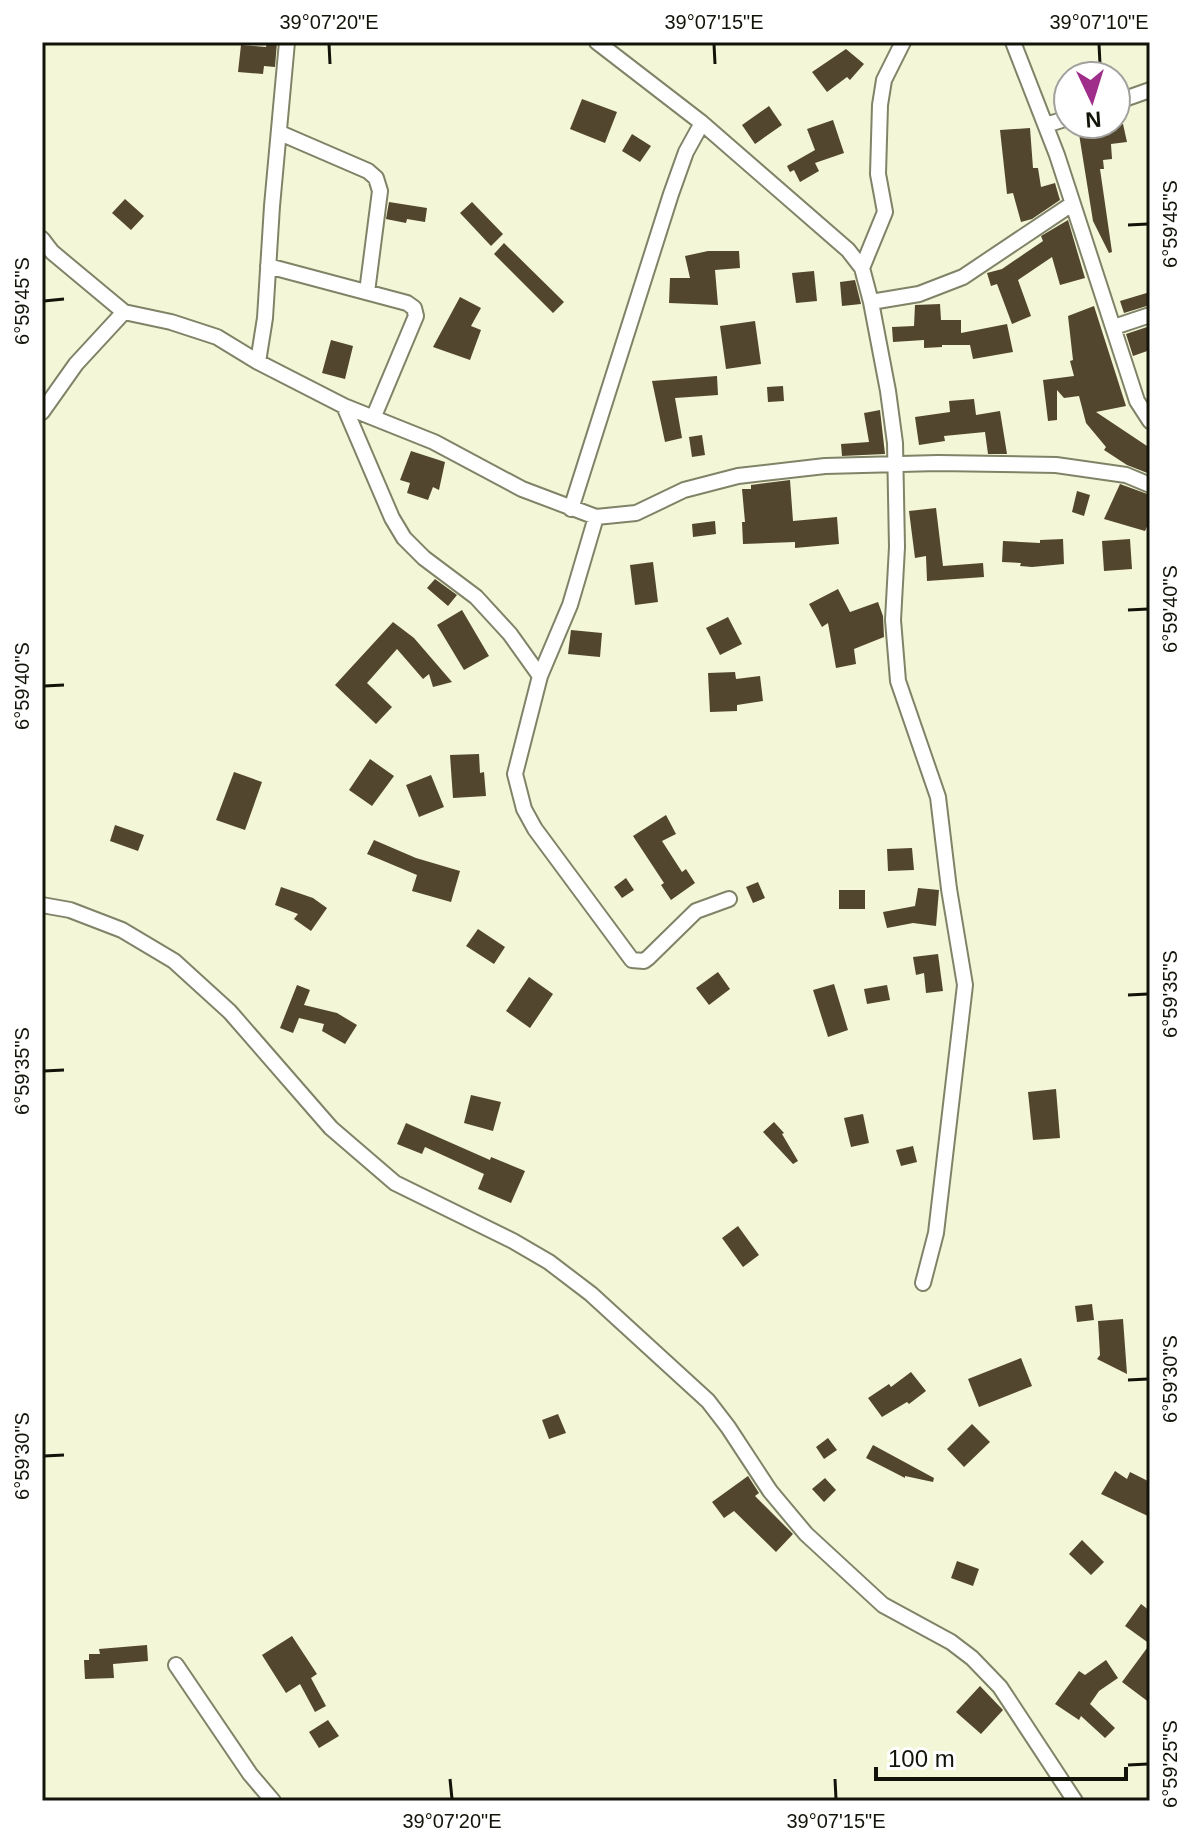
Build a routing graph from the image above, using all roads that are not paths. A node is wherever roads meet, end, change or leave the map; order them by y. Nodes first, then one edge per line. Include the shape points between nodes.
1 (287, 42) edge
2 (597, 42) edge
3 (903, 42) edge
4 (1013, 42) edge
5 (702, 123) junction
6 (1052, 123) edge
7 (1046, 125) junction
8 (280, 133) junction
9 (1072, 204) junction
10 (42, 239) edge
11 (268, 266) junction
12 (862, 268) junction
13 (367, 292) junction
14 (871, 302) junction
15 (124, 312) junction
16 (1150, 315) edge
17 (1114, 327) junction
18 (258, 362) junction
19 (344, 406) junction
20 (42, 412) edge
21 (374, 416) junction
22 (1150, 421) edge
23 (896, 465) junction
24 (1150, 485) edge
25 (571, 509) junction
26 (596, 517) junction
27 (540, 676) junction
28 (729, 899) dead end
29 (42, 905) edge
30 (923, 1283) dead end
31 (176, 1665) dead end
32 (273, 1801) edge
33 (1075, 1801) edge

1 - 8 street
2 - 5 street
3 - 12 street via 884,80 880,105 878,174 885,212
4 - 7 street
5 - 12 street
5 - 25 street via 662,221
6 - 7 street
7 - 9 street
8 - 11 street
8 - 13 street via 376,178 380,191
9 - 14 street via 963,277 919,294
9 - 17 street
10 - 15 street
11 - 13 street
11 - 18 street
12 - 14 street
13 - 21 street via 407,303 416,316
14 - 23 street
15 - 18 street via 217,337
15 - 20 street via 76,364
16 - 17 street
17 - 22 street via 1137,401
18 - 19 street
19 - 21 street
19 - 27 street via 404,538 476,597
21 - 25 street
23 - 24 street via 1056,465 1126,475
23 - 26 street via 738,476 684,490 636,513
23 - 30 street via 893,620 898,681 938,797 965,985 936,1233
25 - 26 street
26 - 27 street via 570,605
27 - 28 street via 515,774 524,809 632,960 644,961 696,911
29 - 33 street via 122,930 174,961 230,1012 331,1128 384,1175 513,1241 591,1294 708,1401 806,1534 883,1605 951,1642 1000,1687
31 - 32 street

